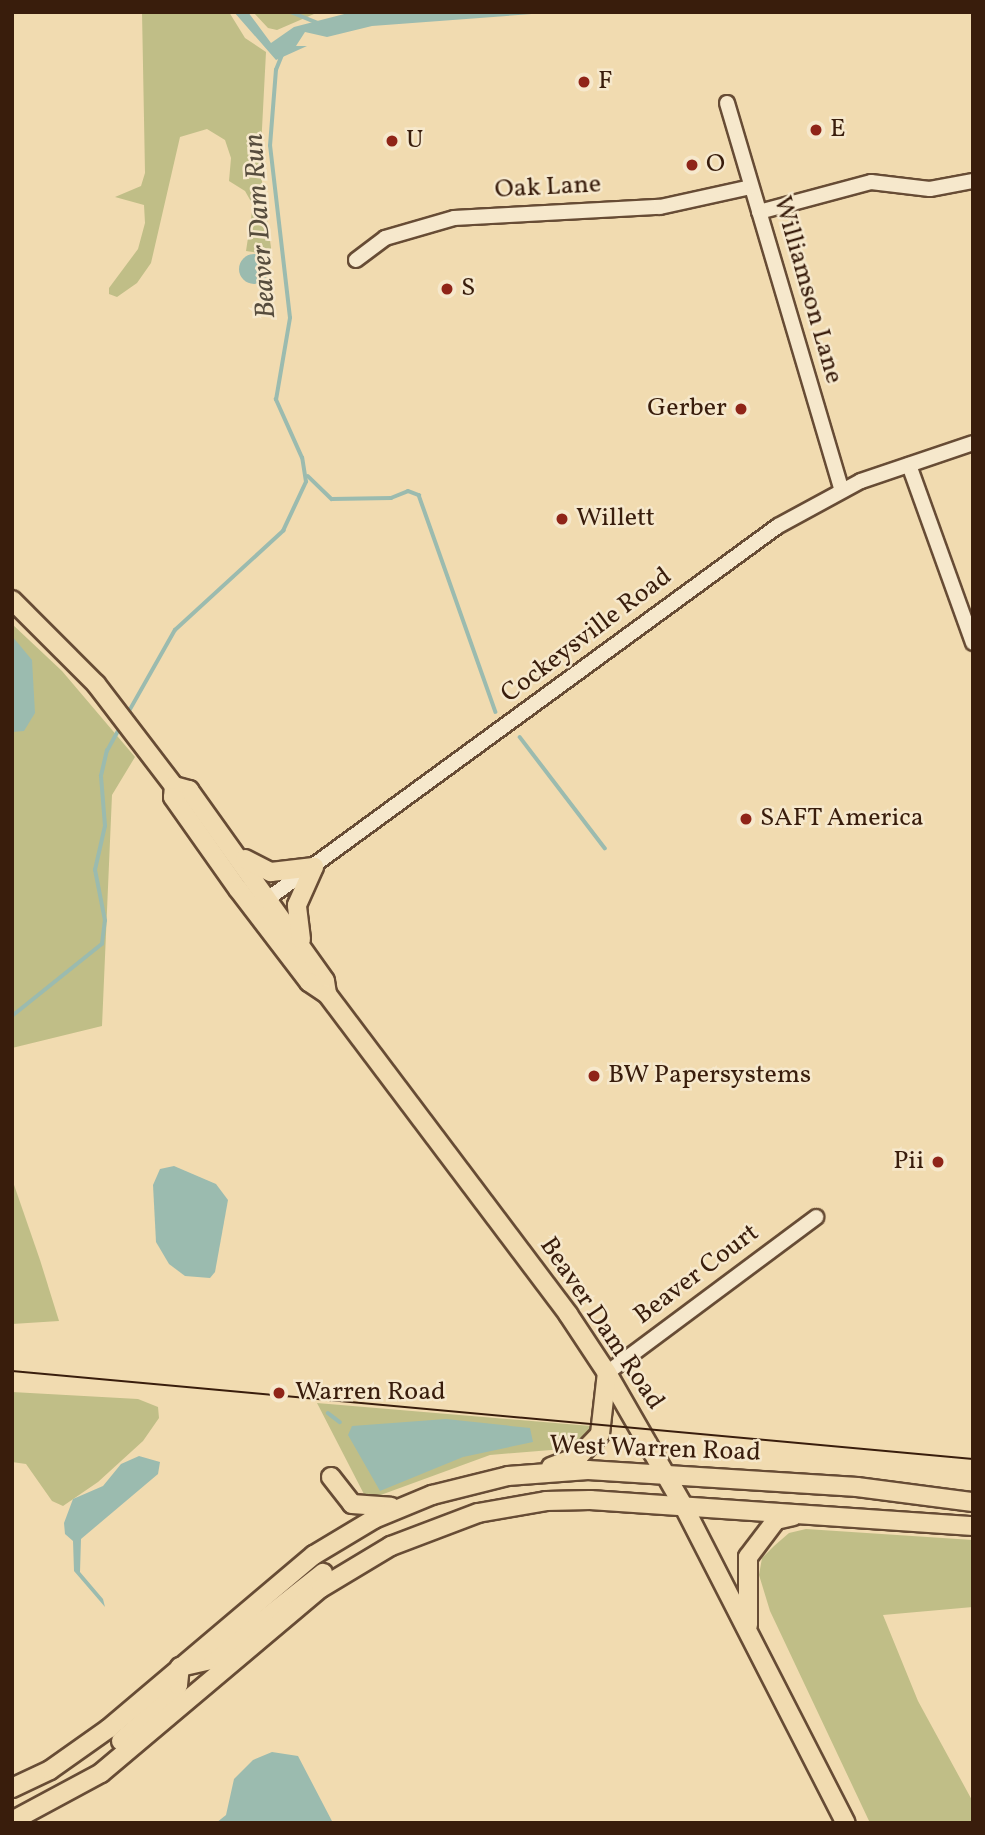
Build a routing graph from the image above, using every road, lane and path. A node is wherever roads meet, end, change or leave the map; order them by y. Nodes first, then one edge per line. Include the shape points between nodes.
1 (727, 103) dead end
2 (973, 181) edge
3 (751, 187) junction
4 (760, 212) junction
5 (356, 260) dead end
6 (973, 443) edge
7 (909, 465) junction
8 (842, 490) junction
9 (12, 600) edge
10 (973, 643) edge
11 (174, 786) junction
12 (229, 844) junction
13 (314, 867) junction
14 (269, 898) junction
15 (253, 909) junction
16 (307, 955) junction
17 (327, 994) junction
18 (816, 1217) dead end
19 (607, 1373) junction
20 (540, 1472) junction
21 (666, 1475) junction
22 (331, 1476) dead end
23 (973, 1502) edge
24 (683, 1505) junction
25 (401, 1507) junction
26 (807, 1513) junction
27 (973, 1526) edge
28 (391, 1546) junction
29 (748, 1632) junction
30 (180, 1667) junction
31 (12, 1788) edge
32 (34, 1810) junction
33 (12, 1821) edge
34 (846, 1823) edge

1 - 3 street, Williamson Lane
2 - 4 street via 930,189 871,182
3 - 4 street, Williamson Lane
3 - 5 street, Oak Lane via 660,207 454,218 386,238
4 - 8 street, Williamson Lane
6 - 7 street, Cockeysville Road
7 - 8 street, Cockeysville Road
7 - 10 street
8 - 13 street, Cockeysville Road via 730,560
9 - 11 main road, Beaver Dam Road via 111,701
11 - 12 main road, Beaver Dam Road via 190,790
11 - 15 main road, Beaver Dam Road via 173,796
12 - 13 main road via 251,866 261,869 281,872
12 - 14 main road, Beaver Dam Road
13 - 14 street, Cockeysville Road
13 - 16 main road via 296,912
14 - 15 street, Cockeysville Road
14 - 16 main road, Beaver Dam Road
15 - 17 main road, Beaver Dam Road via 309,982
16 - 17 main road, Beaver Dam Road via 325,981
17 - 19 main road, Beaver Dam Road via 557,1298
18 - 19 street, Beaver Court
19 - 20 main road via 603,1425 595,1440 579,1456
19 - 21 main road, Beaver Dam Road
20 - 21 main road, West Warren Road
20 - 25 main road, West Warren Road via 469,1484
21 - 23 main road, West Warren Road via 857,1487
21 - 24 main road, Beaver Dam Road
22 - 25 main road via 352,1504 368,1509
24 - 26 main road, West Warren Road
24 - 28 main road, West Warren Road via 590,1500 535,1503 478,1513
24 - 29 main road, Beaver Dam Road
25 - 30 main road, West Warren Road via 314,1555
26 - 27 main road, West Warren Road
26 - 29 main road via 776,1520 753,1545 746,1573
28 - 30 main road via 317,1576 214,1659
28 - 32 main road, West Warren Road via 321,1588 101,1773
29 - 34 main road, Beaver Dam Road
30 - 31 main road, West Warren Road via 83,1748
30 - 32 main road via 171,1697
32 - 33 main road, West Warren Road

